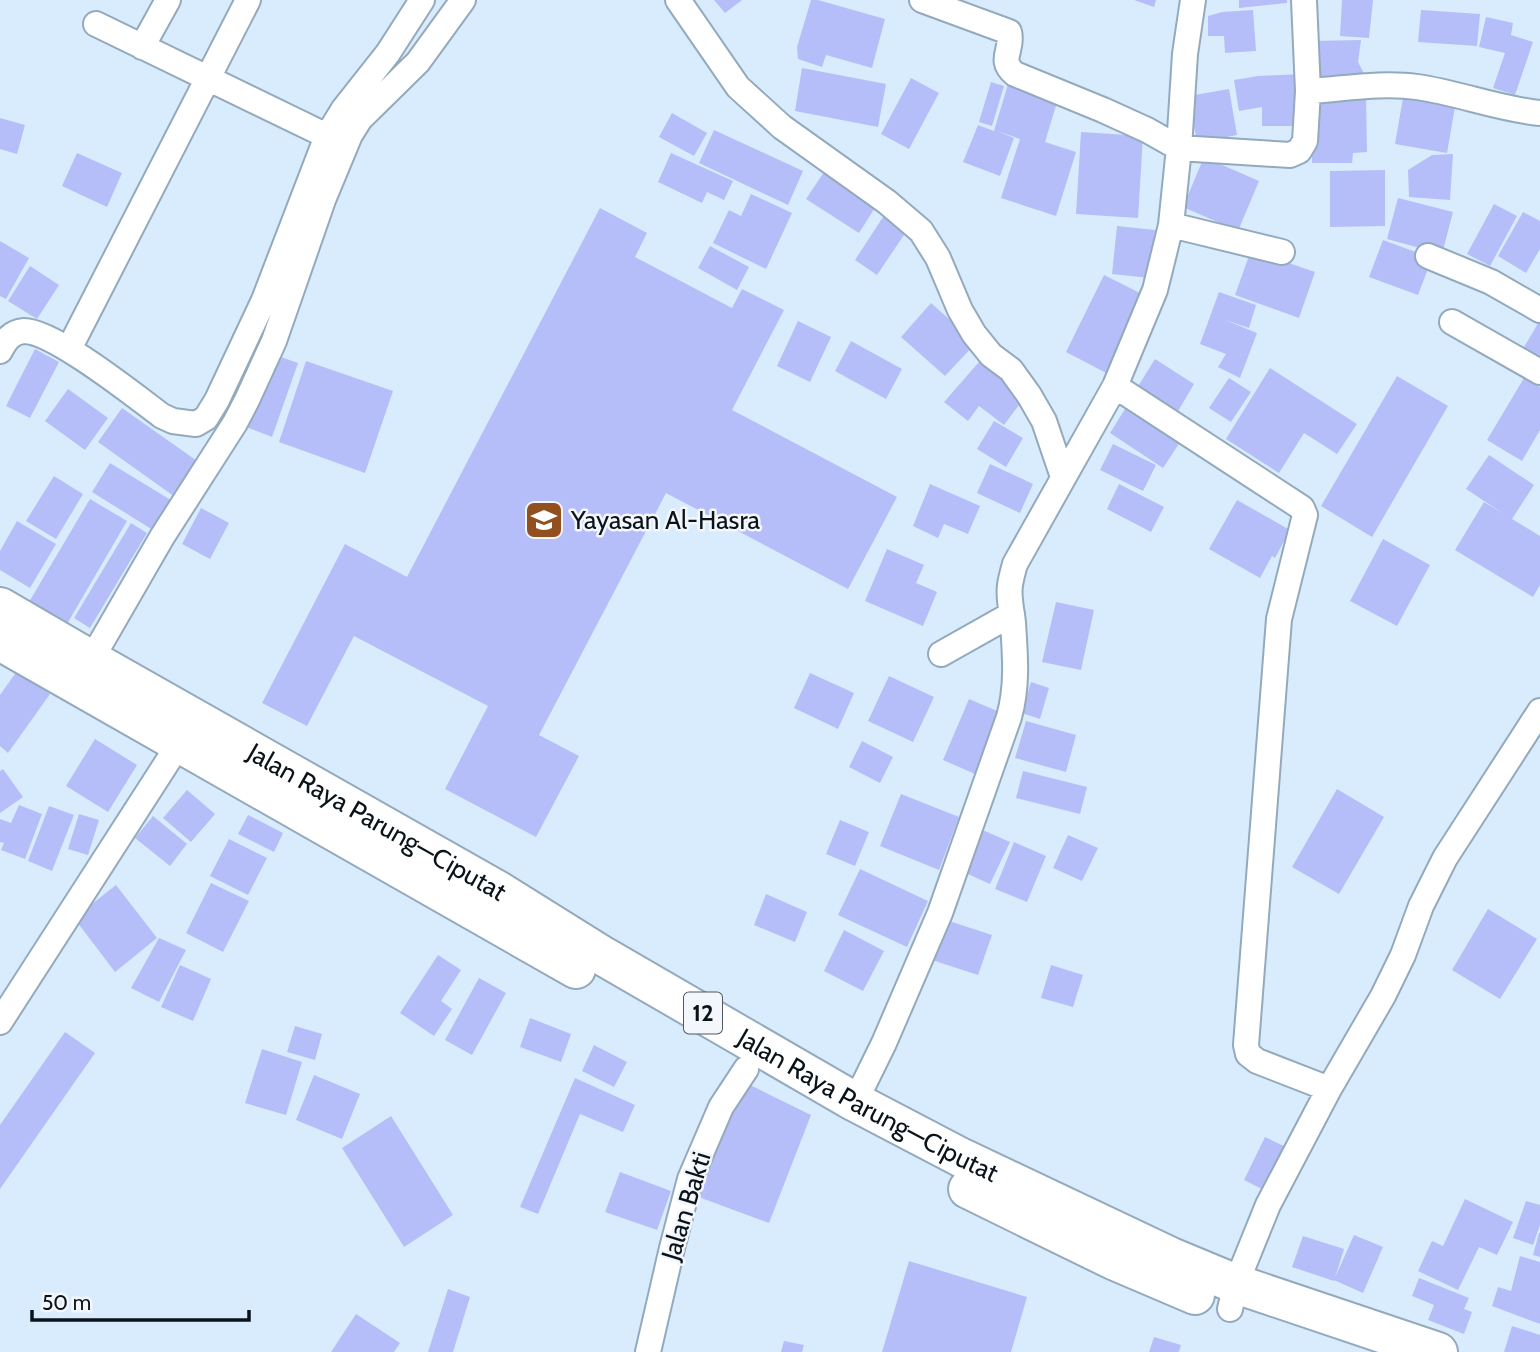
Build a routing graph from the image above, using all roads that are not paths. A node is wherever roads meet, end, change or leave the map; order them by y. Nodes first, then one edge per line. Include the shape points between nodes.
1 (168, 0) edge
2 (247, 0) edge
3 (463, 0) edge
4 (678, 0) edge
5 (922, 0) edge
6 (1193, 0) edge
7 (1304, 0) edge
8 (419, 1) edge
9 (96, 24) dead end
10 (142, 47) junction
11 (207, 78) junction
12 (1308, 91) junction
13 (1540, 113) edge
14 (327, 136) junction
15 (1179, 148) junction
16 (1171, 225) junction
17 (1282, 251) dead end
18 (1428, 256) dead end
19 (1540, 310) edge
20 (1452, 322) dead end
21 (69, 349) junction
22 (0, 351) edge
23 (1540, 372) edge
24 (1115, 386) junction
25 (1063, 477) junction
26 (0, 607) edge
27 (1012, 614) junction
28 (0, 641) edge
29 (941, 654) dead end
30 (91, 660) junction
31 (1540, 711) edge
32 (179, 744) junction
33 (378, 839) junction
34 (0, 1022) edge
35 (746, 1069) junction
36 (1329, 1089) junction
37 (855, 1102) junction
38 (1233, 1296) junction
39 (648, 1352) edge
40 (1355, 1352) edge
41 (1438, 1352) edge

1 - 10 street
2 - 11 street
3 - 30 street via 418,62 360,120 351,135 274,341 247,400
4 - 25 street via 738,87 782,127 920,231 974,334 991,355 1012,370 1029,395 1044,421
5 - 15 street via 1009,32 1005,62 1015,74 1104,110
6 - 15 street
7 - 12 street
8 - 14 street via 388,53
9 - 10 street
10 - 11 street
11 - 14 street
11 - 21 street
12 - 13 street via 1405,85
12 - 15 street via 1305,141 1290,155
14 - 21 street via 264,300 206,418 196,424 162,416
15 - 16 street
16 - 17 street
16 - 24 street via 1155,290
18 - 19 street via 1490,282
20 - 23 street
21 - 22 street via 24,331 14,333
24 - 25 street
24 - 36 street via 1302,508 1305,515 1279,619 1246,1045 1257,1061
25 - 27 street via 1015,564 1009,599
26 - 30 highway, Jalan Raya Parung—Ciputat / 12
27 - 29 street
27 - 37 street via 1016,676 1009,717 940,913
28 - 32 highway, Jalan Raya Parung—Ciputat / 12
30 - 33 highway, Jalan Raya Parung—Ciputat / 12
31 - 36 street via 1445,858 1392,977
32 - 33 highway, Jalan Raya Parung—Ciputat / 12
32 - 34 street
33 - 35 highway, Jalan Raya Parung—Ciputat / 12 via 587,975
33 - 37 highway, Jalan Raya Parung—Ciputat / 12 via 499,891
35 - 38 highway, Jalan Raya Parung—Ciputat / 12 via 954,1182 1145,1275
35 - 39 street, Jalan Bakti via 721,1107 690,1179
36 - 38 street via 1268,1205
37 - 38 highway, Jalan Raya Parung—Ciputat / 12 via 1171,1257
38 - 40 highway, Jalan Raya Parung—Ciputat / 12
38 - 41 highway, Jalan Raya Parung—Ciputat / 12

